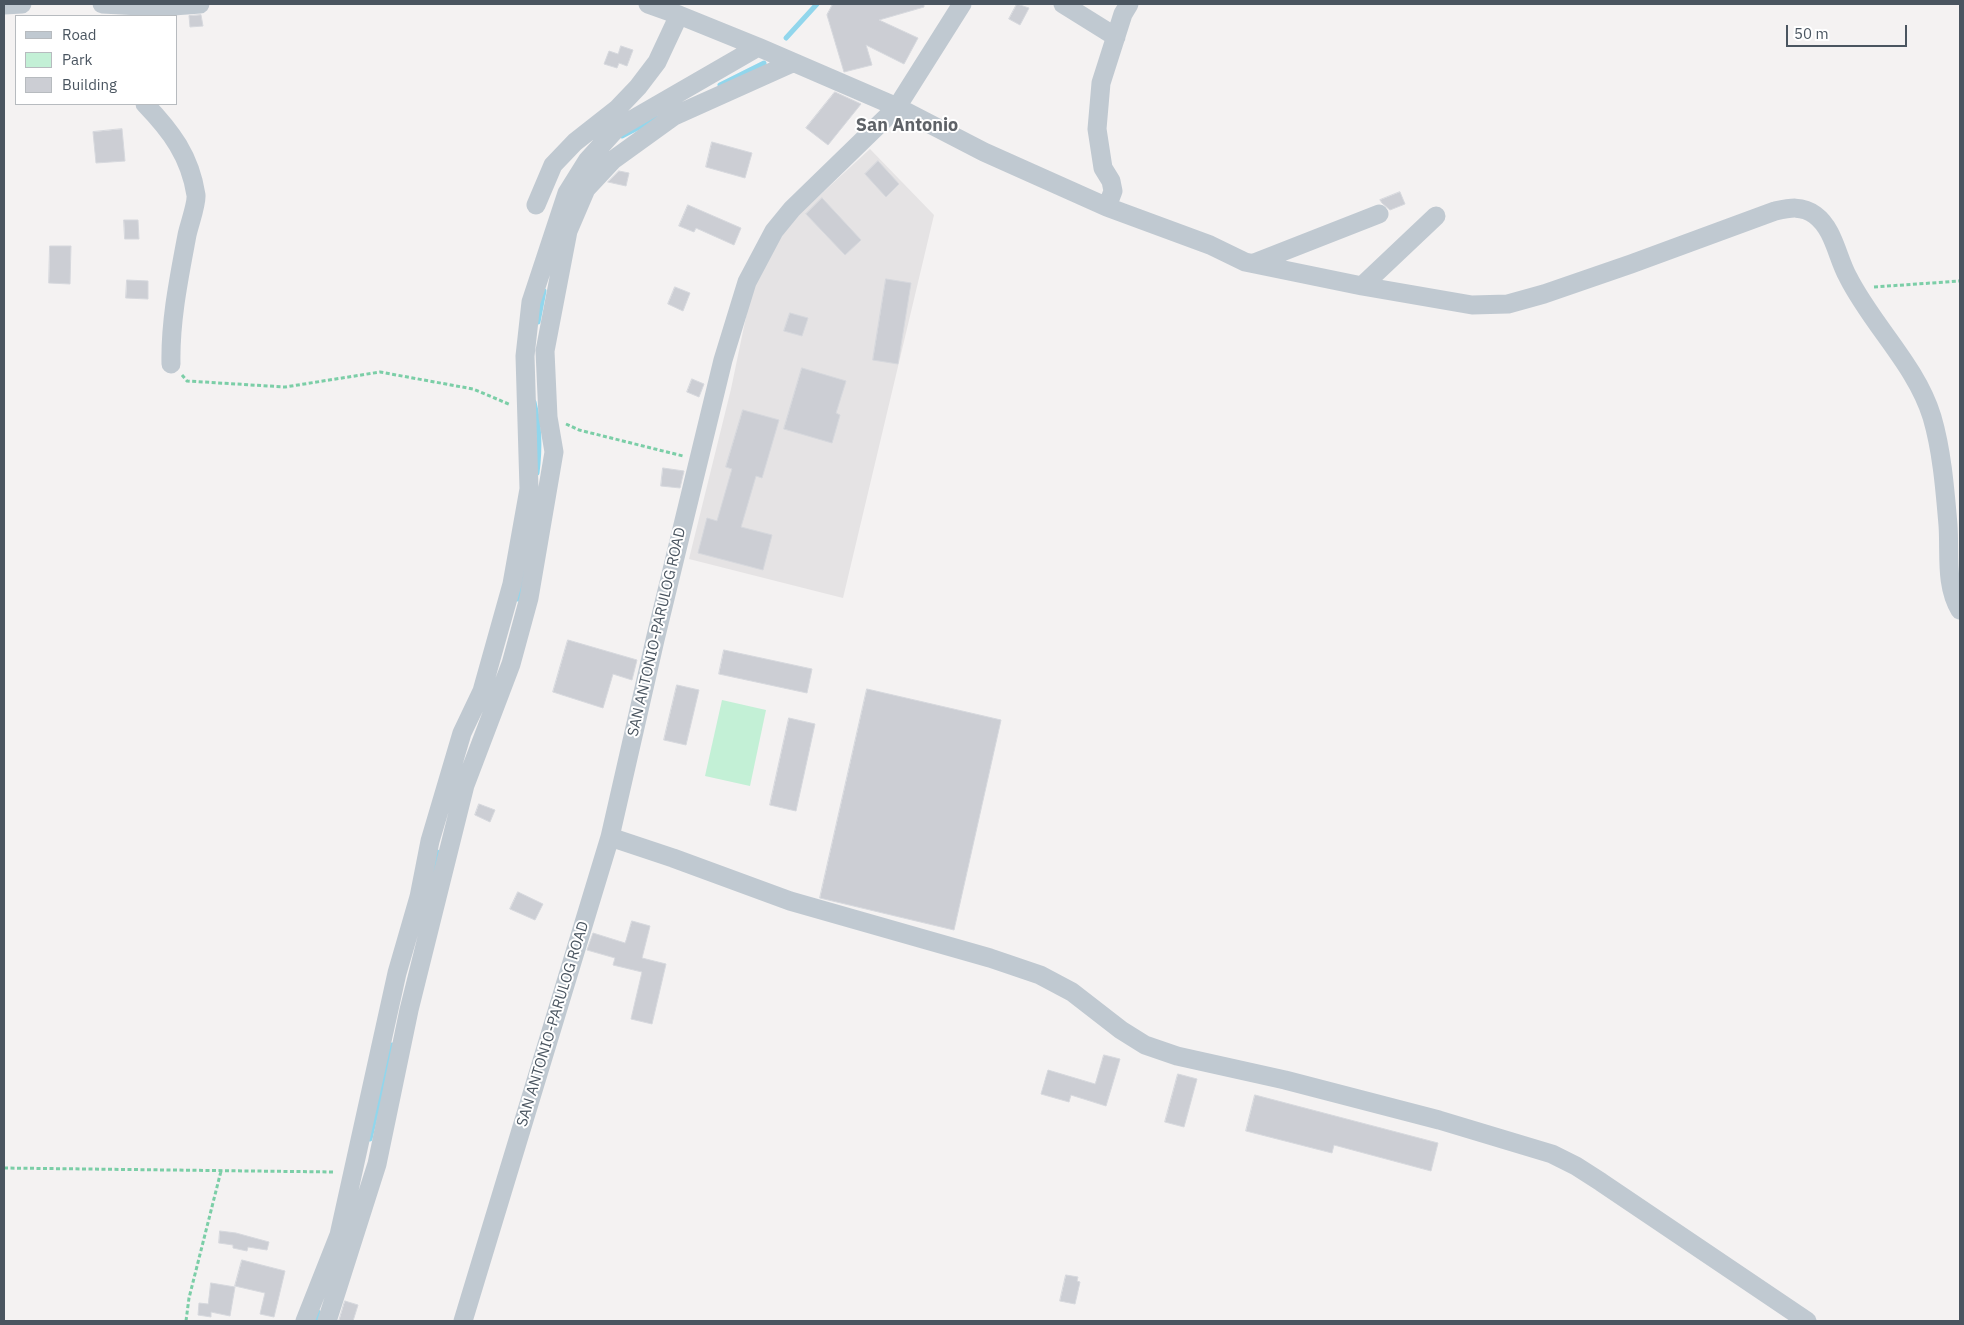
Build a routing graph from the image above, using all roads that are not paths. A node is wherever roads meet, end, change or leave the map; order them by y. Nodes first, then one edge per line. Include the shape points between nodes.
1 (22, 4) edge
2 (102, 4) edge
3 (194, 4) edge
4 (962, 4) edge
5 (1064, 4) edge
6 (1129, 4) edge
7 (656, 5) edge
8 (4, 6) edge
9 (125, 11) edge
10 (679, 15) junction
11 (1116, 37) junction
12 (758, 47) junction
13 (792, 63) junction
14 (145, 105) edge
15 (896, 108) junction
16 (536, 205) dead end
17 (1107, 207) junction
18 (1379, 214) dead end
19 (1436, 216) dead end
20 (1254, 263) junction
21 (1362, 286) junction
22 (171, 364) road end
23 (1960, 610) edge
24 (610, 837) junction
25 (305, 1321) edge
26 (327, 1321) edge
27 (462, 1321) edge
28 (1807, 1321) edge

1 - 8 street
2 - 9 street
3 - 9 street
4 - 15 street, SAN ANTONIO-PARULOG ROAD
5 - 11 street
6 - 11 street
7 - 10 street
10 - 12 street
10 - 16 street via 657,62 617,109 575,142 553,165
11 - 17 street via 1101,83 1097,129 1103,168 1113,192
12 - 13 street
12 - 25 street via 616,129 587,161 567,193 531,302 525,356 529,489 512,584 482,691 462,733 430,841 419,897 397,973 339,1236
13 - 15 street
13 - 26 street via 674,116 613,160 586,189 568,231 544,351 548,417 554,452 529,598 511,664 465,785 409,1010 377,1164
14 - 22 street via 169,129 187,161 196,197 186,239 171,338
15 - 17 street
15 - 24 street, SAN ANTONIO-PARULOG ROAD via 792,209 774,231 747,282 698,459
17 - 20 street
18 - 20 street
19 - 21 street
20 - 21 street
21 - 23 street via 1472,305 1508,304 1775,211 1796,206 1814,214 1827,228 1854,289 1914,379 1931,416 1947,516 1950,586
24 - 27 street, SAN ANTONIO-PARULOG ROAD
24 - 28 street via 790,901 1040,975 1072,992 1121,1030 1145,1044 1177,1056 1285,1080 1552,1154 1601,1182

